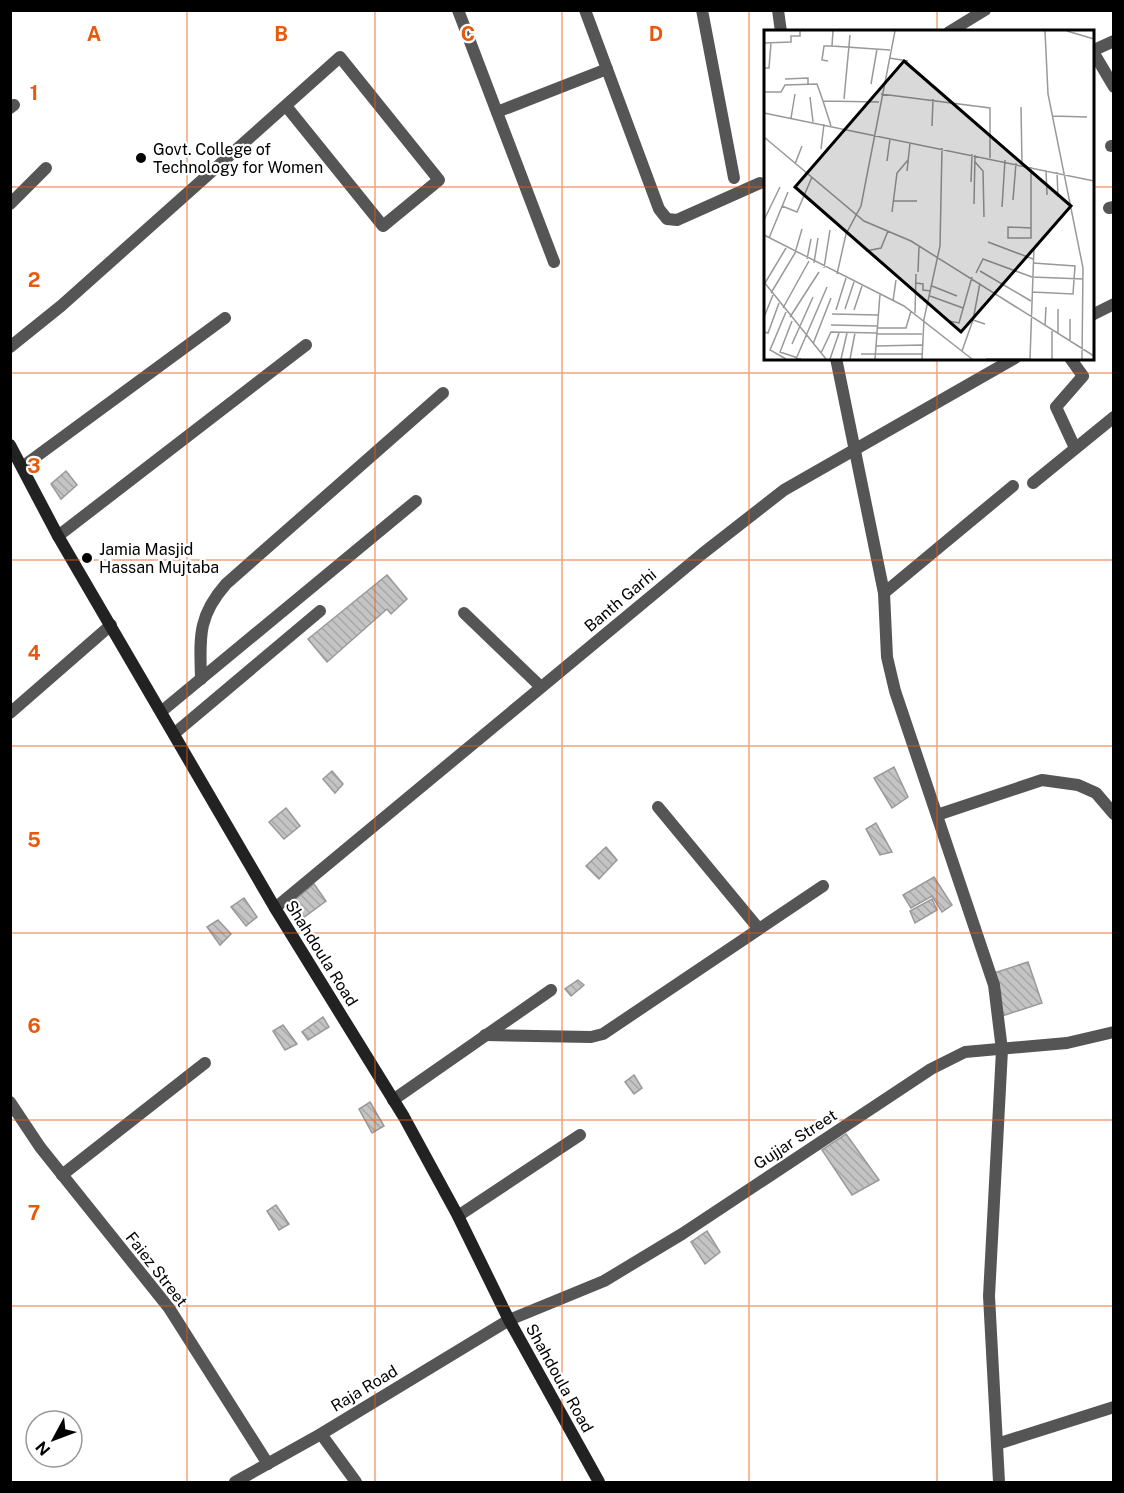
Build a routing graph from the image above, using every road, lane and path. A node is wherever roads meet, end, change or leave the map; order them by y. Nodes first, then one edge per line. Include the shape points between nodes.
1 (458, 10) edge
2 (702, 10) edge
3 (778, 10) edge
4 (985, 10) edge
5 (588, 11) edge
6 (781, 30) edge
7 (952, 30) edge
8 (1113, 40) edge
9 (1094, 50) edge
10 (1094, 52) edge
11 (607, 69) junction
12 (1113, 87) edge
13 (286, 106) junction
14 (497, 112) junction
15 (46, 168) dead end
16 (734, 178) dead end
17 (760, 183) dead end
18 (10, 204) edge
19 (554, 262) dead end
20 (1113, 304) edge
21 (1094, 314) edge
22 (225, 318) dead end
23 (306, 345) dead end
24 (10, 347) edge
25 (836, 360) edge
26 (1012, 360) edge
27 (1071, 360) edge
28 (443, 393) dead end
29 (1113, 417) edge
30 (10, 445) edge
31 (1075, 448) junction
32 (854, 450) junction
33 (22, 467) junction
34 (1033, 483) dead end
35 (1013, 486) dead end
36 (416, 501) dead end
37 (58, 536) junction
38 (884, 593) junction
39 (320, 611) dead end
40 (464, 613) dead end
41 (111, 625) junction
42 (201, 679) junction
43 (541, 687) junction
44 (162, 711) junction
45 (10, 713) edge
46 (175, 733) junction
47 (658, 807) dead end
48 (1113, 814) edge
49 (937, 815) junction
50 (823, 886) dead end
51 (275, 908) junction
52 (759, 929) junction
53 (550, 990) dead end
54 (1113, 1032) edge
55 (485, 1035) junction
56 (1002, 1050) junction
57 (206, 1064) dead end
58 (393, 1100) junction
59 (10, 1102) edge
60 (580, 1136) dead end
61 (62, 1175) junction
62 (458, 1216) junction
63 (509, 1320) junction
64 (1113, 1407) edge
65 (321, 1434) junction
66 (997, 1444) junction
67 (267, 1464) junction
68 (235, 1482) edge
69 (356, 1482) edge
70 (599, 1482) edge
71 (999, 1482) edge

1 - 14 street
2 - 16 street
3 - 6 street
4 - 7 street
5 - 11 street
8 - 9 street
10 - 12 street
11 - 14 street
11 - 17 street via 659,209 667,219 677,220
13 - 13 street via 383,226 439,180 339,57
13 - 24 street
14 - 19 street
15 - 18 street
20 - 21 street
22 - 33 street
23 - 37 street
25 - 32 street
26 - 32 street, Banth Garhi
27 - 31 street via 1083,376 1056,407
28 - 42 street via 211,601 200,633
29 - 31 street
30 - 33 street, Shahdoula Road
31 - 34 street
32 - 38 street
32 - 43 street, Banth Garhi via 784,490
33 - 37 street, Shahdoula Road
35 - 38 street
36 - 42 street
37 - 41 street, Shahdoula Road
38 - 49 street via 887,657 895,692
39 - 46 street
40 - 43 street
41 - 44 street, Shahdoula Road
41 - 45 street
42 - 44 street
43 - 51 street, Banth Garhi
44 - 46 street, Shahdoula Road
46 - 51 street, Shahdoula Road
47 - 52 street
48 - 49 street via 1096,793 1059,780 1041,780
49 - 56 street via 994,985
50 - 52 street
51 - 58 street, Shahdoula Road
52 - 55 street via 603,1034
53 - 55 street
54 - 56 street, Gujjar Street via 1067,1043
55 - 58 street
56 - 63 street, Gujjar Street via 964,1052 931,1069 604,1281
56 - 66 street via 989,1296
57 - 61 street
58 - 62 street, Shahdoula Road
59 - 61 street, Faiez Street
60 - 62 street
61 - 67 street, Faiez Street via 169,1308
62 - 63 street, Shahdoula Road
63 - 65 street, Raja Road
63 - 70 street, Shahdoula Road
64 - 66 street
65 - 67 street, Raja Road
65 - 69 street
66 - 71 street
67 - 68 street, Raja Road

